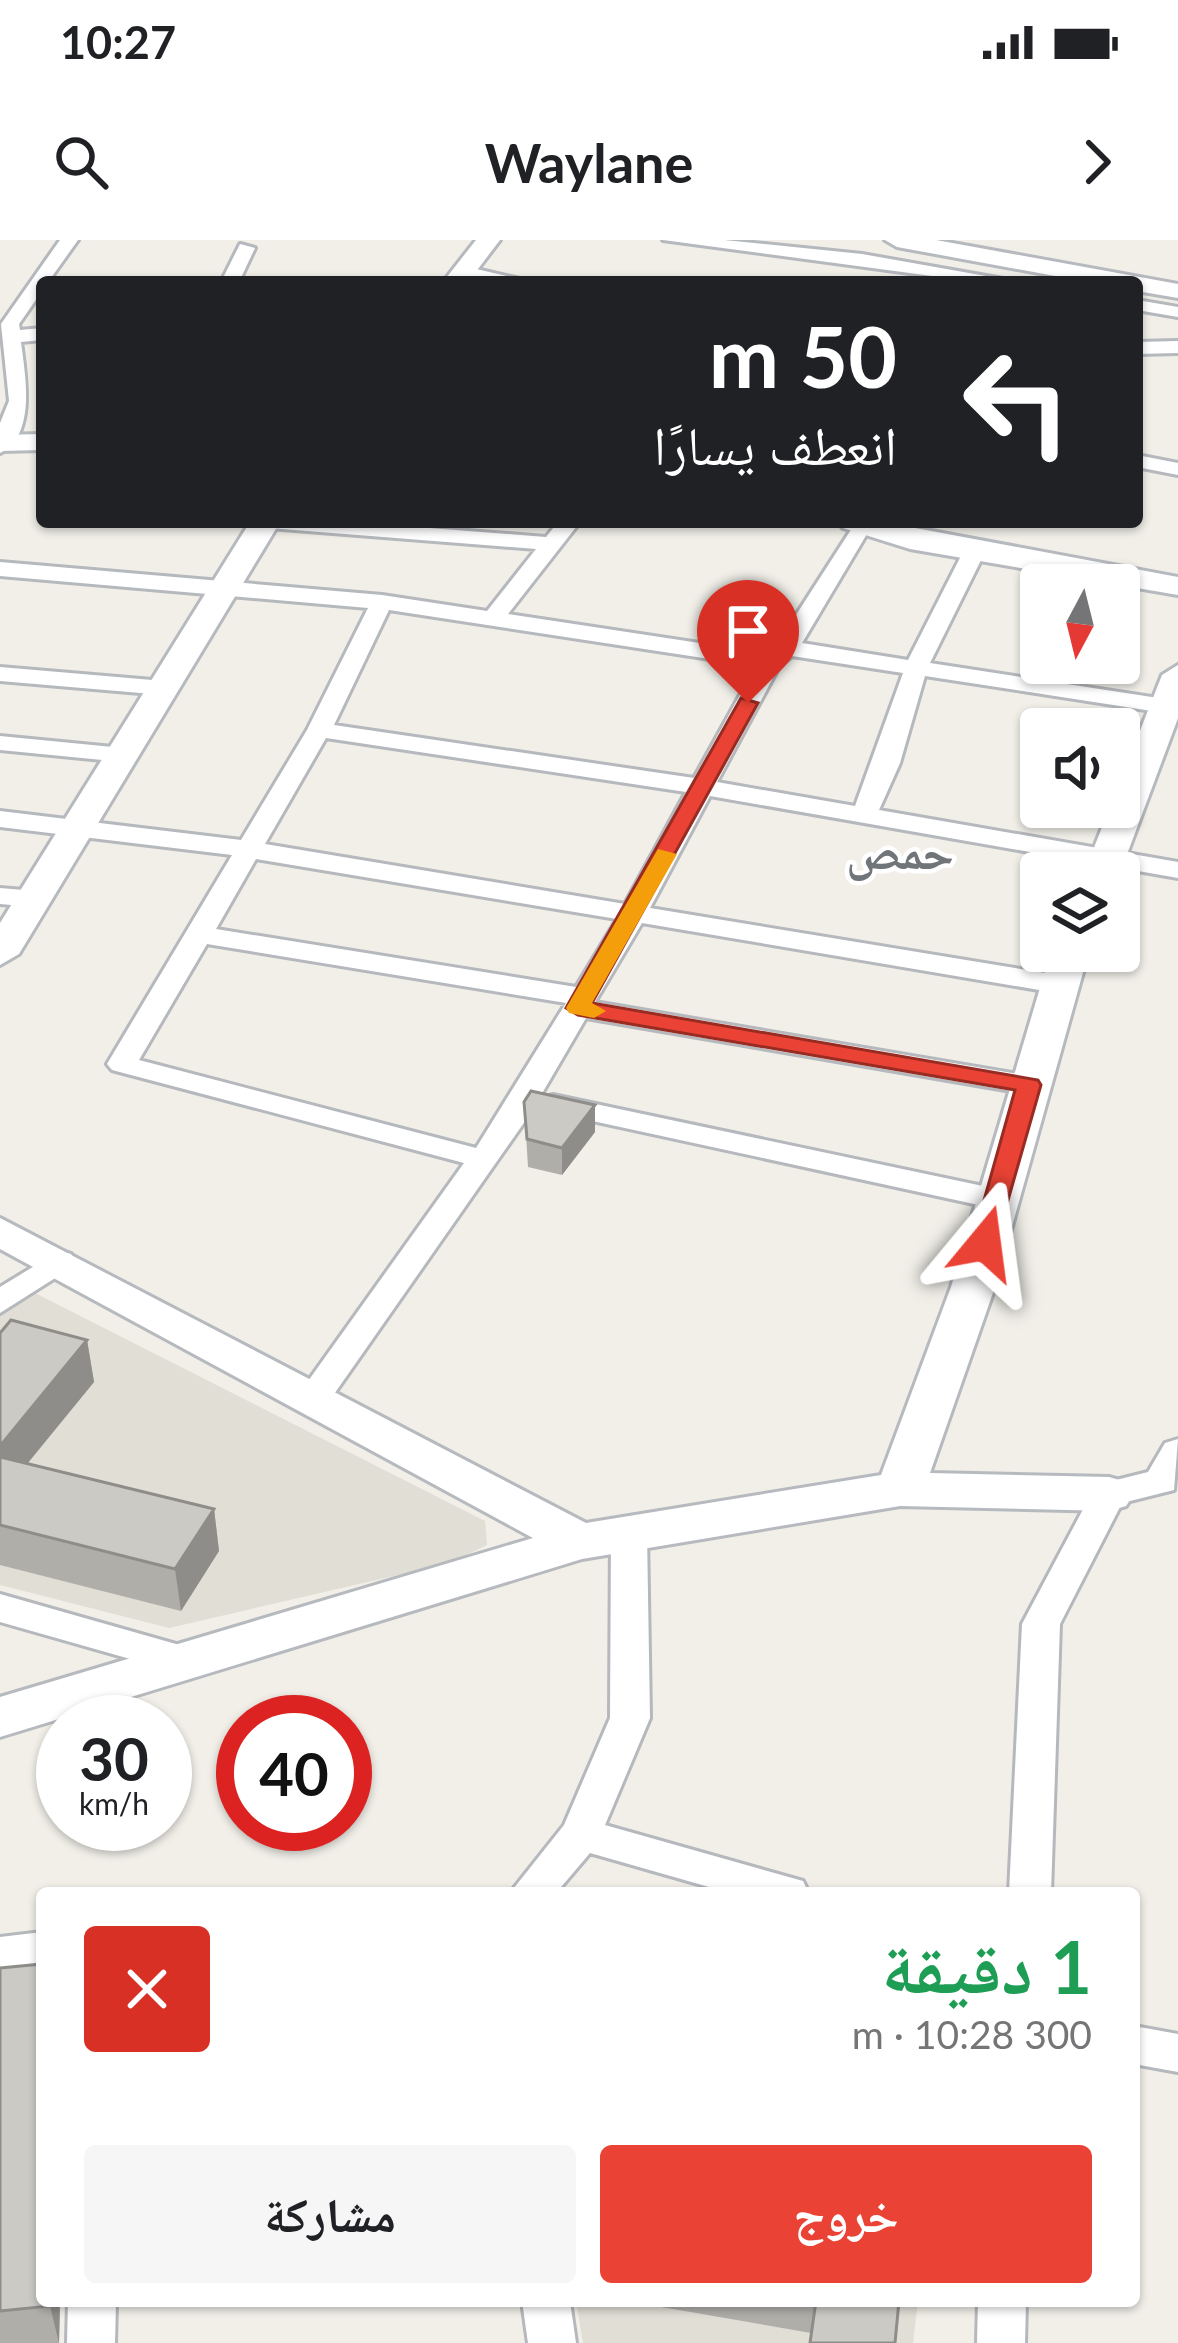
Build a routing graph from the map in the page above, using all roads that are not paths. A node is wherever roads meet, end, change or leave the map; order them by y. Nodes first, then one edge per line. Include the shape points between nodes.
1 (69, 240) edge
2 (488, 240) edge
3 (672, 240) edge
4 (911, 241) edge
5 (246, 248) dead end
6 (49, 276) edge
7 (233, 276) edge
8 (460, 276) edge
9 (972, 276) edge
10 (1096, 276) edge
11 (1143, 285) edge
12 (1178, 291) edge
13 (0, 302) edge
14 (34, 304) edge
15 (1143, 306) edge
16 (1178, 312) edge
17 (36, 335) edge
18 (5, 338) edge
19 (1178, 347) edge
20 (1143, 348) edge
21 (7, 366) edge
22 (36, 400) edge
23 (19, 401) junction
24 (36, 442) edge
25 (1, 444) edge
26 (1143, 462) edge
27 (1178, 469) edge
28 (263, 528) edge
29 (344, 528) edge
30 (564, 528) edge
31 (865, 528) edge
32 (876, 528) edge
33 (907, 528) edge
34 (551, 544) junction
35 (974, 551) junction
36 (0, 569) edge
37 (1178, 570) edge
38 (1178, 586) edge
39 (224, 589) junction
40 (382, 602) junction
41 (494, 616) junction
42 (778, 654) junction
43 (916, 668) junction
44 (0, 674) edge
45 (164, 688) junction
46 (1174, 697) edge
47 (319, 730) junction
48 (0, 743) edge
49 (123, 755) junction
50 (703, 787) junction
51 (862, 816) junction
52 (0, 819) edge
53 (78, 829) junction
54 (246, 849) junction
55 (1037, 852) edge
56 (1111, 852) edge
57 (1140, 868) edge
58 (1178, 870) edge
59 (17, 897) edge
60 (634, 911) junction
61 (197, 934) junction
62 (0, 954) edge
63 (1020, 961) edge
64 (1063, 972) edge
65 (581, 1002) junction
66 (1029, 1085) junction
67 (525, 1098) junction
68 (483, 1159) junction
69 (998, 1199) junction
70 (0, 1231) edge
71 (58, 1262) junction
72 (0, 1303) edge
73 (313, 1399) junction
74 (1178, 1451) edge
75 (900, 1489) junction
76 (1109, 1494) junction
77 (605, 1537) junction
78 (0, 1608) edge
79 (183, 1660) junction
80 (0, 1717) edge
81 (581, 1834) junction
82 (536, 1887) edge
83 (767, 1887) edge
84 (1030, 1887) edge
85 (36, 1951) edge
86 (0, 1955) edge
87 (1140, 2046) edge
88 (1178, 2053) edge
89 (92, 2307) edge
90 (547, 2307) edge
91 (1002, 2307) edge
92 (91, 2343) edge
93 (552, 2343) edge
94 (1001, 2343) edge

1 - 6 street
2 - 8 street
3 - 9 street
4 - 10 street
5 - 7 street
11 - 12 street
13 - 14 street
14 - 18 street
15 - 16 street
17 - 18 street
18 - 21 street
19 - 20 street
21 - 23 street
22 - 23 street
23 - 25 street
24 - 25 street
26 - 27 street
28 - 39 street
29 - 34 street
30 - 34 street
31 - 42 street
32 - 35 street
33 - 37 street
34 - 41 street
35 - 38 street
35 - 43 street
36 - 39 street
39 - 40 street
39 - 45 street
40 - 41 street
40 - 47 street
41 - 42 street
42 - 43 street
42 - 50 street
43 - 46 street
43 - 51 street
44 - 45 street
45 - 49 street
46 - 56 street
47 - 50 street
47 - 54 street
48 - 49 street
49 - 53 street
50 - 51 street
50 - 60 street
51 - 55 street
52 - 53 street
53 - 54 street
53 - 59 street
54 - 60 street
54 - 61 street
57 - 58 street
59 - 62 street
60 - 63 street
60 - 65 street
61 - 65 street
61 - 68 street via 122,1064
64 - 66 street
65 - 66 street
65 - 67 street
66 - 69 street
67 - 68 street
67 - 69 street
68 - 73 street
69 - 75 street
70 - 71 street
71 - 72 street
71 - 73 street
73 - 77 street
74 - 76 street via 1161,1481
75 - 76 street
75 - 77 street
76 - 84 street via 1041,1624
77 - 79 street
77 - 81 street via 630,1718
78 - 79 street
79 - 80 street
81 - 82 street
81 - 83 street
85 - 86 street
87 - 88 street
89 - 92 street
90 - 93 street
91 - 94 street

